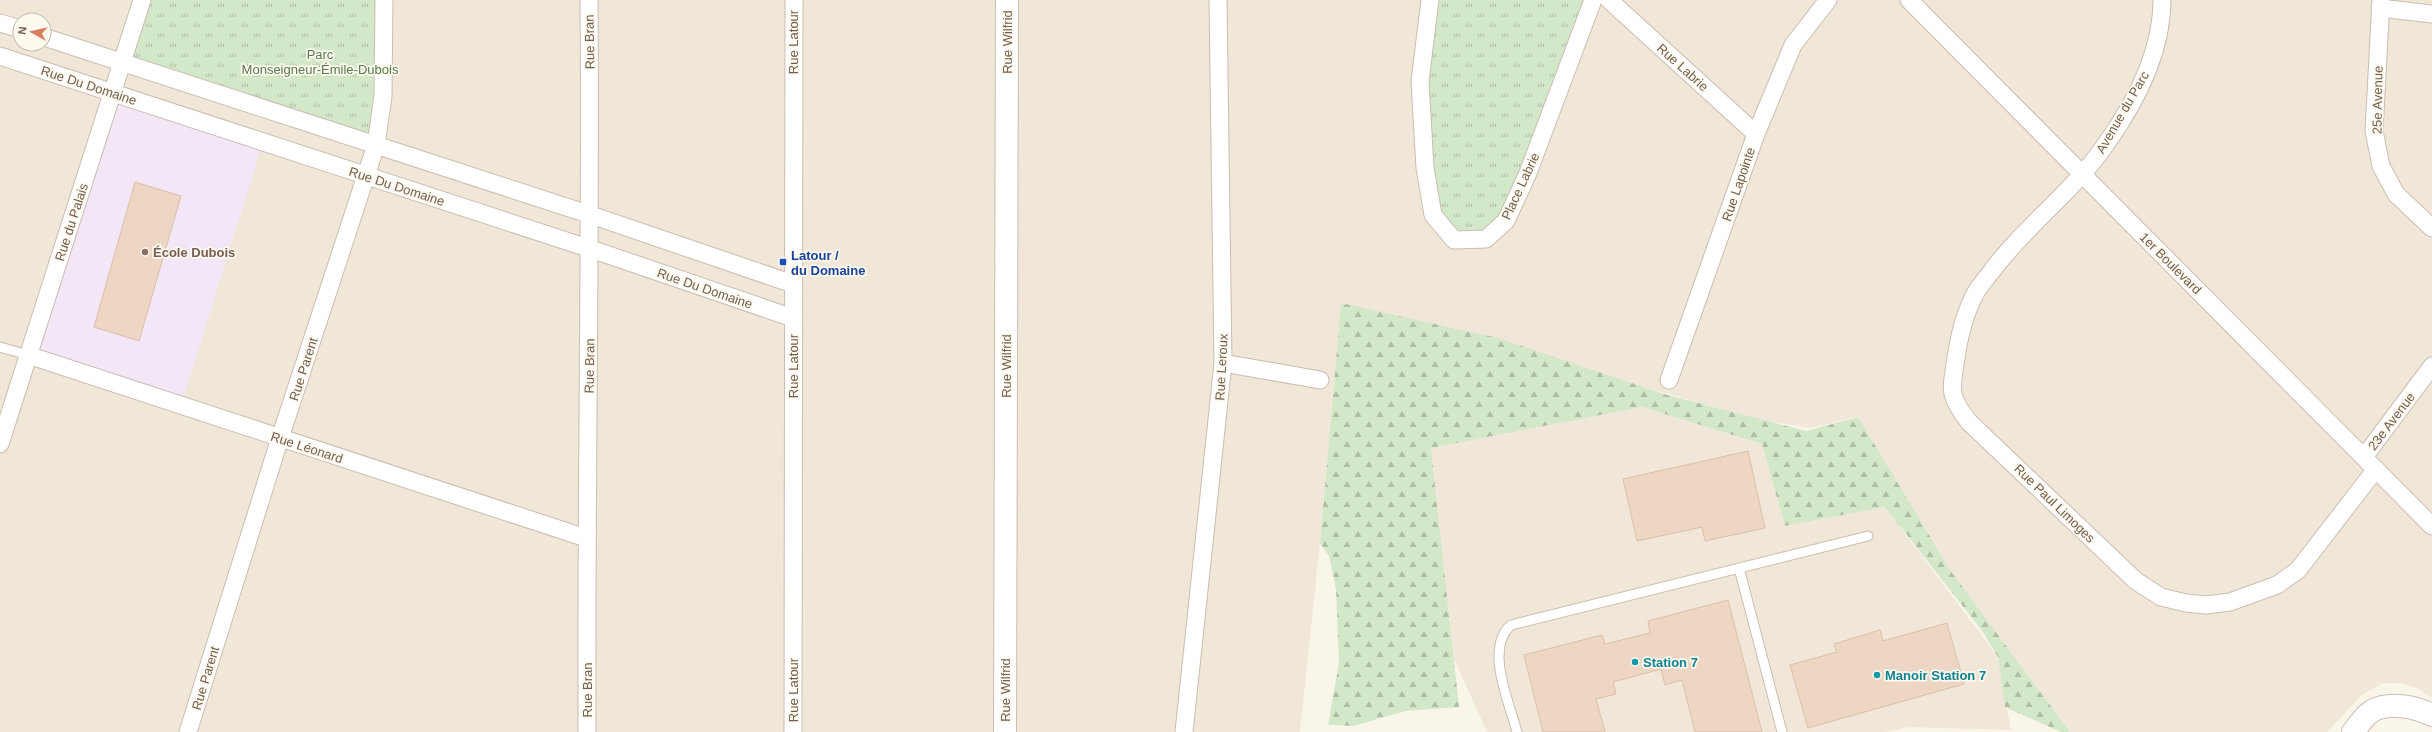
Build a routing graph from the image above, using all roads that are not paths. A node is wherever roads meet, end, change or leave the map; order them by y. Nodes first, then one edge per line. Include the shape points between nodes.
1 (142, 0) edge
2 (384, 0) edge
3 (589, 0) edge
4 (794, 0) edge
5 (1007, 0) edge
6 (1218, 0) edge
7 (1430, 0) edge
8 (1593, 0) edge
9 (1610, 0) edge
10 (1828, 0) edge
11 (1909, 0) edge
12 (2162, 0) edge
13 (2381, 4) edge
14 (2432, 14) edge
15 (0, 23) edge
16 (12, 27) edge
17 (52, 40) edge
18 (0, 56) edge
19 (121, 62) junction
20 (112, 92) junction
21 (1756, 134) junction
22 (376, 145) junction
23 (2082, 174) junction
24 (366, 176) junction
25 (591, 215) junction
26 (2432, 228) edge
27 (591, 250) junction
28 (793, 284) junction
29 (793, 318) junction
30 (0, 347) edge
31 (28, 356) junction
32 (1223, 363) junction
33 (2432, 366) edge
34 (1320, 380) dead end
35 (1669, 380) dead end
36 (280, 438) junction
37 (0, 444) edge
38 (2370, 463) junction
39 (2432, 526) edge
40 (1868, 536) dead end
41 (586, 538) junction
42 (1739, 568) junction
43 (2432, 715) edge
44 (2360, 727) edge
45 (188, 732) edge
46 (587, 732) edge
47 (793, 732) edge
48 (1005, 732) edge
49 (1184, 732) edge
50 (1518, 732) edge
51 (1782, 732) edge

1 - 19 street, Rue du Palais
2 - 22 street, Rue Parent via 383,96
3 - 25 street, Rue Bran
4 - 28 street, Rue Latour
5 - 48 street, Rue Wilfrid
6 - 32 street, Rue Leroux
7 - 8 street, Place Labrie via 1420,81 1425,168 1433,215 1454,240 1486,240 1506,221 1528,173
9 - 21 street, Rue Labrie
10 - 21 street, Rue Lapointe via 1793,45
11 - 23 street, 1er Boulevard
12 - 23 street, Avenue du Parc via 2156,51 2138,90 2106,144
13 - 14 street
13 - 26 street, 25e Avenue via 2374,131 2381,166 2396,194
15 - 16 street
17 - 19 street
18 - 20 street, Rue Du Domaine
19 - 20 street, Rue du Palais
19 - 22 street
20 - 24 street, Rue Du Domaine
20 - 31 street, Rue du Palais
21 - 35 street, Rue Lapointe
22 - 24 street, Rue Parent
22 - 25 street
23 - 38 street, 1er Boulevard
23 - 38 street, Rue Paul Limoges via 2004,255 1975,294 1958,344 1952,386 1954,404 1969,422 2136,581 2161,597 2186,603 2206,605 2230,602 2277,585 2298,570
24 - 27 street, Rue Du Domaine
24 - 36 street, Rue Parent
25 - 27 street, Rue Bran
25 - 28 street
27 - 29 street, Rue Du Domaine
27 - 41 street, Rue Bran
28 - 29 street, Rue Latour
29 - 47 street, Rue Latour
30 - 31 lane
31 - 36 street, Rue Léonard
31 - 37 street, Rue du Palais
32 - 34 street
32 - 49 street, Rue Leroux
33 - 38 street, 23e Avenue
36 - 41 street, Rue Léonard
36 - 45 street, Rue Parent
38 - 39 street, 1er Boulevard
40 - 42 lane
41 - 46 street, Rue Bran
42 - 50 lane via 1511,625 1504,631 1497,660
42 - 51 lane
43 - 44 street via 2407,707 2384,707 2373,711

